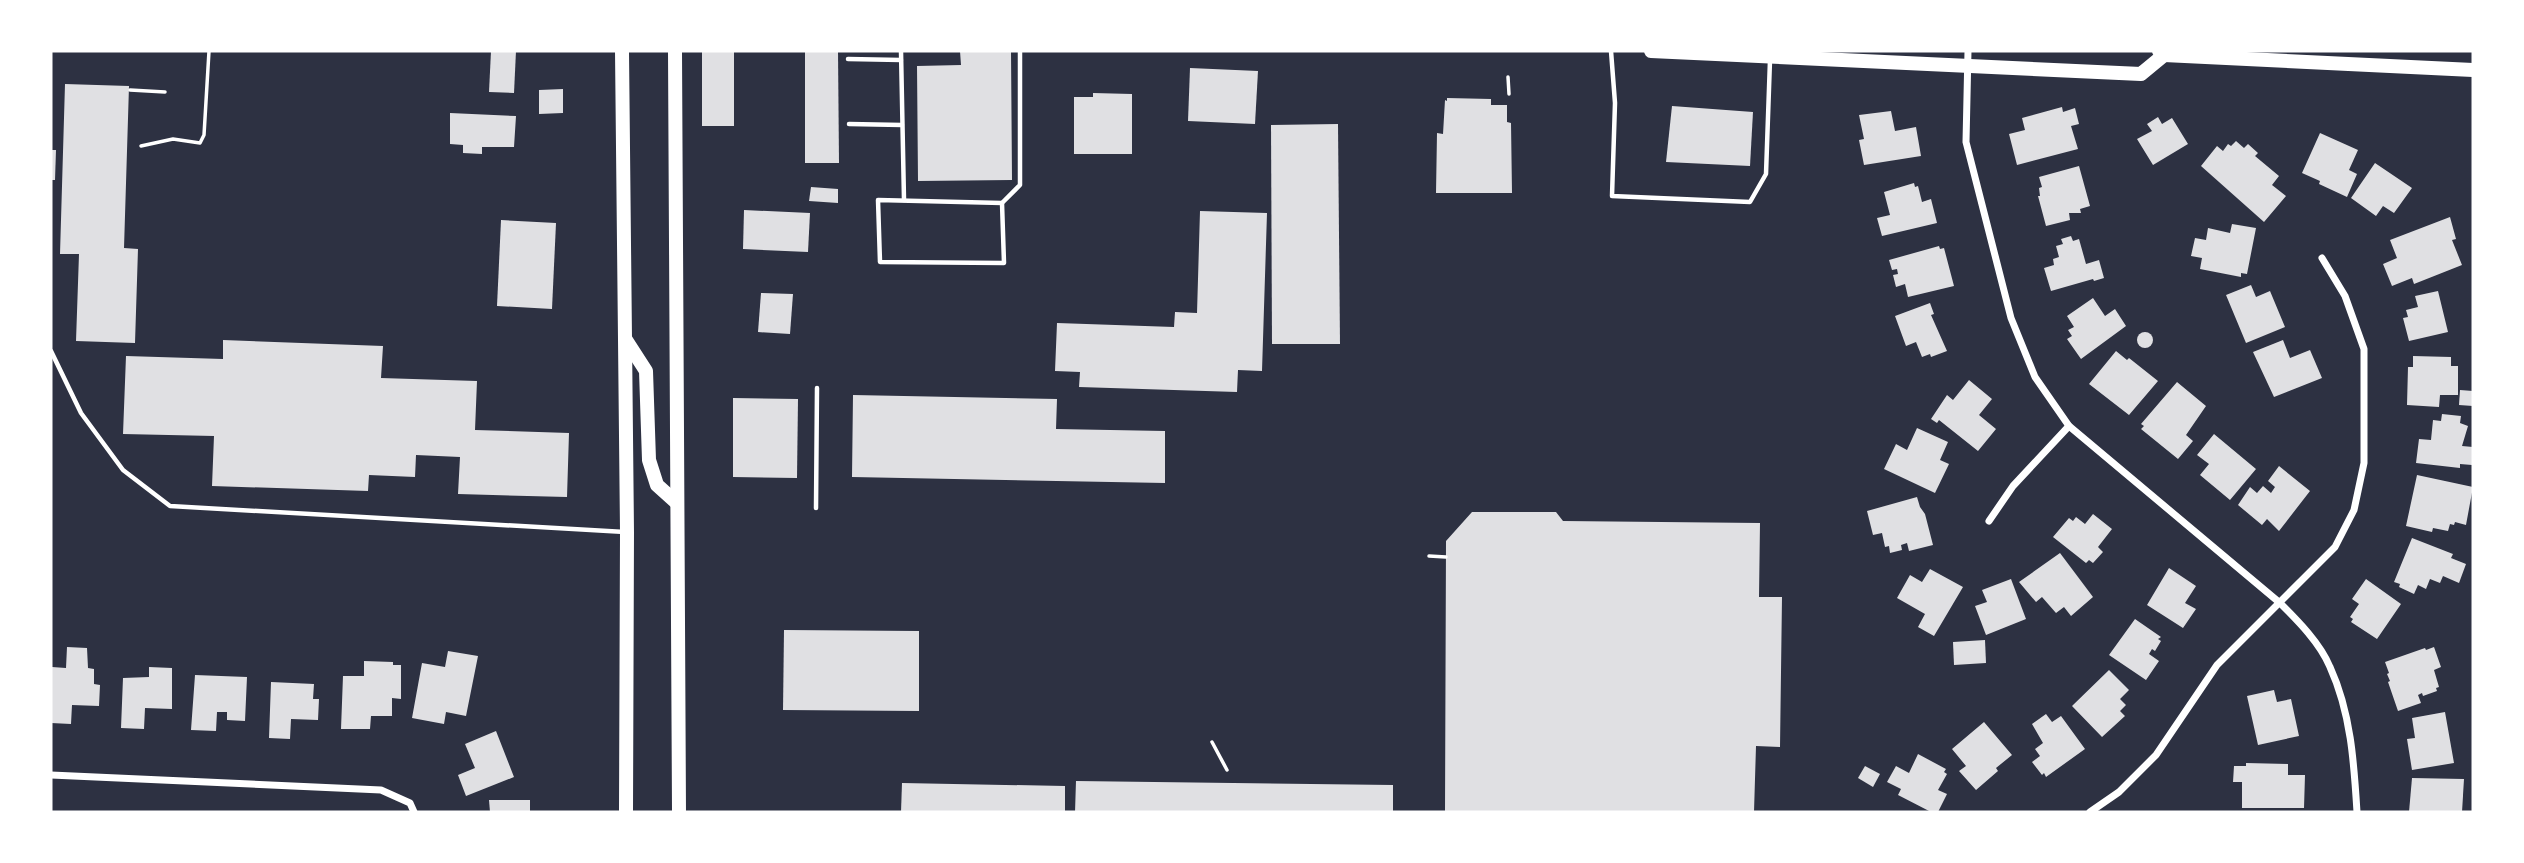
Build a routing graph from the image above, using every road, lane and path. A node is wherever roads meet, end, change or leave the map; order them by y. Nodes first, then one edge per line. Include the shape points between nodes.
1 (209, 51) edge
2 (622, 51) edge
3 (674, 51) edge
4 (901, 51) edge
5 (1020, 51) edge
6 (1611, 51) edge
7 (1651, 51) edge
8 (2161, 53) edge
9 (1770, 56) junction
10 (1968, 58) edge
11 (848, 59) dead end
12 (901, 60) junction
13 (2473, 70) edge
14 (1508, 77) dead end
15 (130, 90) dead end
16 (165, 92) dead end
17 (1509, 94) dead end
18 (849, 124) dead end
19 (902, 125) junction
20 (141, 146) dead end
21 (904, 200) junction
22 (1002, 203) junction
23 (2322, 258) dead end
24 (626, 340) junction
25 (51, 351) edge
26 (817, 388) dead end
27 (2069, 426) junction
28 (677, 503) junction
29 (816, 508) dead end
30 (1989, 520) dead end
31 (627, 532) junction
32 (1429, 556) dead end
33 (1446, 557) dead end
34 (2280, 603) junction
35 (1212, 742) dead end
36 (1227, 770) dead end
37 (51, 775) edge
38 (414, 812) edge
39 (626, 812) edge
40 (679, 812) edge
41 (2090, 812) edge
42 (2357, 812) edge

1 - 20 path via 200,143 173,139
2 - 24 main road
3 - 28 main road
4 - 12 lane
5 - 22 lane via 1020,185
6 - 9 lane via 1615,103 1612,196 1750,202 1766,174
7 - 9 main road
8 - 10 main road via 2141,74
8 - 13 main road
9 - 10 main road
10 - 27 street via 1966,142 2011,318 2035,377
11 - 12 lane
12 - 19 lane
14 - 17 path
15 - 16 path
18 - 19 lane
19 - 21 lane
21 - 22 lane
21 - 22 lane via 878,200 880,262 1004,263
23 - 34 street via 2345,296 2364,349 2364,463 2354,509 2335,547
24 - 28 main road via 646,371 649,460 657,485
24 - 31 main road
25 - 31 lane via 81,413 124,470 170,506
26 - 29 lane
27 - 30 street via 2012,486
27 - 34 street
28 - 40 main road
31 - 39 main road
32 - 33 path
34 - 41 street via 2217,665 2156,755 2119,792
34 - 42 street via 2330,665 2353,751
35 - 36 path
37 - 38 street via 381,790 410,803

